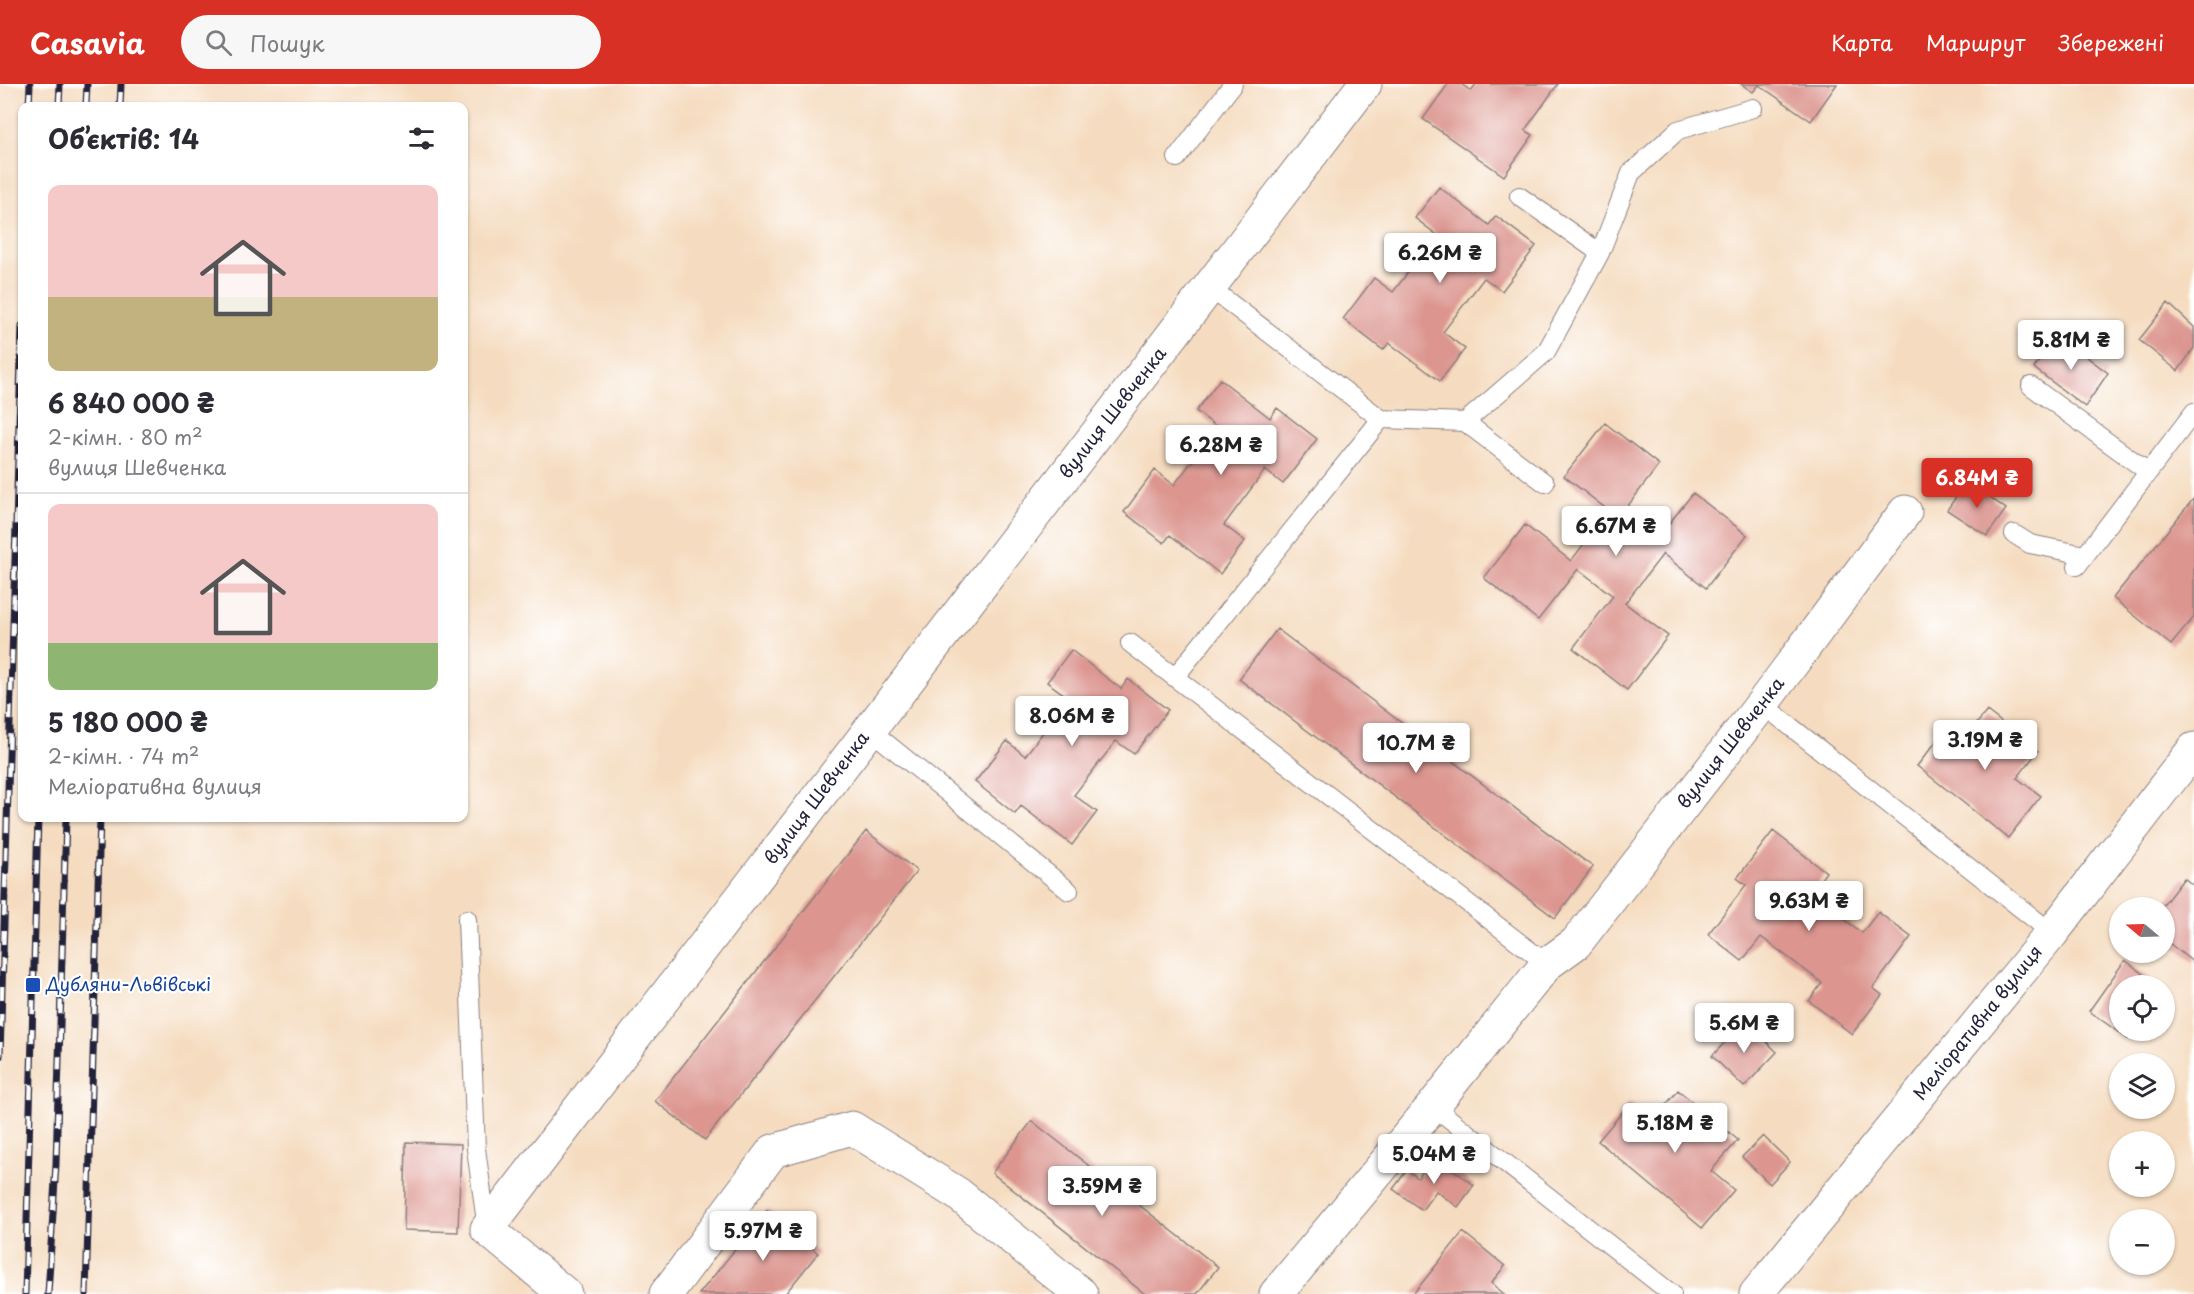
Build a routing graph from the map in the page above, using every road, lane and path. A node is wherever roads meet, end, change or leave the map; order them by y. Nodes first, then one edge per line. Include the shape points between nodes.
1 (1233, 84) edge
2 (1365, 84) edge
3 (1753, 108) dead end
4 (1177, 158) dead end
5 (1519, 196) dead end
6 (1600, 253) junction
7 (1209, 287) junction
8 (2031, 387) dead end
9 (2194, 412) edge
10 (1381, 419) junction
11 (1466, 422) junction
12 (2148, 471) junction
13 (1545, 483) dead end
14 (1905, 512) dead end
15 (2014, 534) dead end
16 (1130, 643) dead end
17 (1174, 677) junction
18 (1762, 704) junction
19 (870, 730) junction
20 (2194, 749) edge
21 (1069, 891) dead end
22 (467, 919) dead end
23 (2052, 933) junction
24 (1547, 964) junction
25 (1433, 1106) junction
26 (487, 1229) junction
27 (565, 1294) edge
28 (666, 1294) edge
29 (1081, 1294) edge
30 (1276, 1294) edge
31 (1672, 1294) edge
32 (1756, 1294) edge

1 - 4 lane
2 - 7 street, вулиця Шевченка
3 - 6 lane via 1678,130 1631,173
5 - 6 lane
6 - 11 lane via 1546,352
7 - 10 lane
7 - 19 street, вулиця Шевченка
8 - 12 lane
9 - 12 lane
10 - 11 lane
10 - 17 lane
11 - 13 lane
12 - 15 lane via 2081,560 2030,544
14 - 18 street, вулиця Шевченка
16 - 17 lane
17 - 24 lane
18 - 23 lane
18 - 24 street, вулиця Шевченка via 1576,943
19 - 21 lane
19 - 26 street, вулиця Шевченка
20 - 23 street, Меліоративна вулиця
22 - 26 lane via 476,1149
23 - 32 street, Меліоративна вулиця
24 - 25 street, вулиця Шевченка
25 - 30 street, вулиця Шевченка
25 - 31 lane
26 - 27 street
28 - 29 street via 773,1151 852,1128 958,1194

